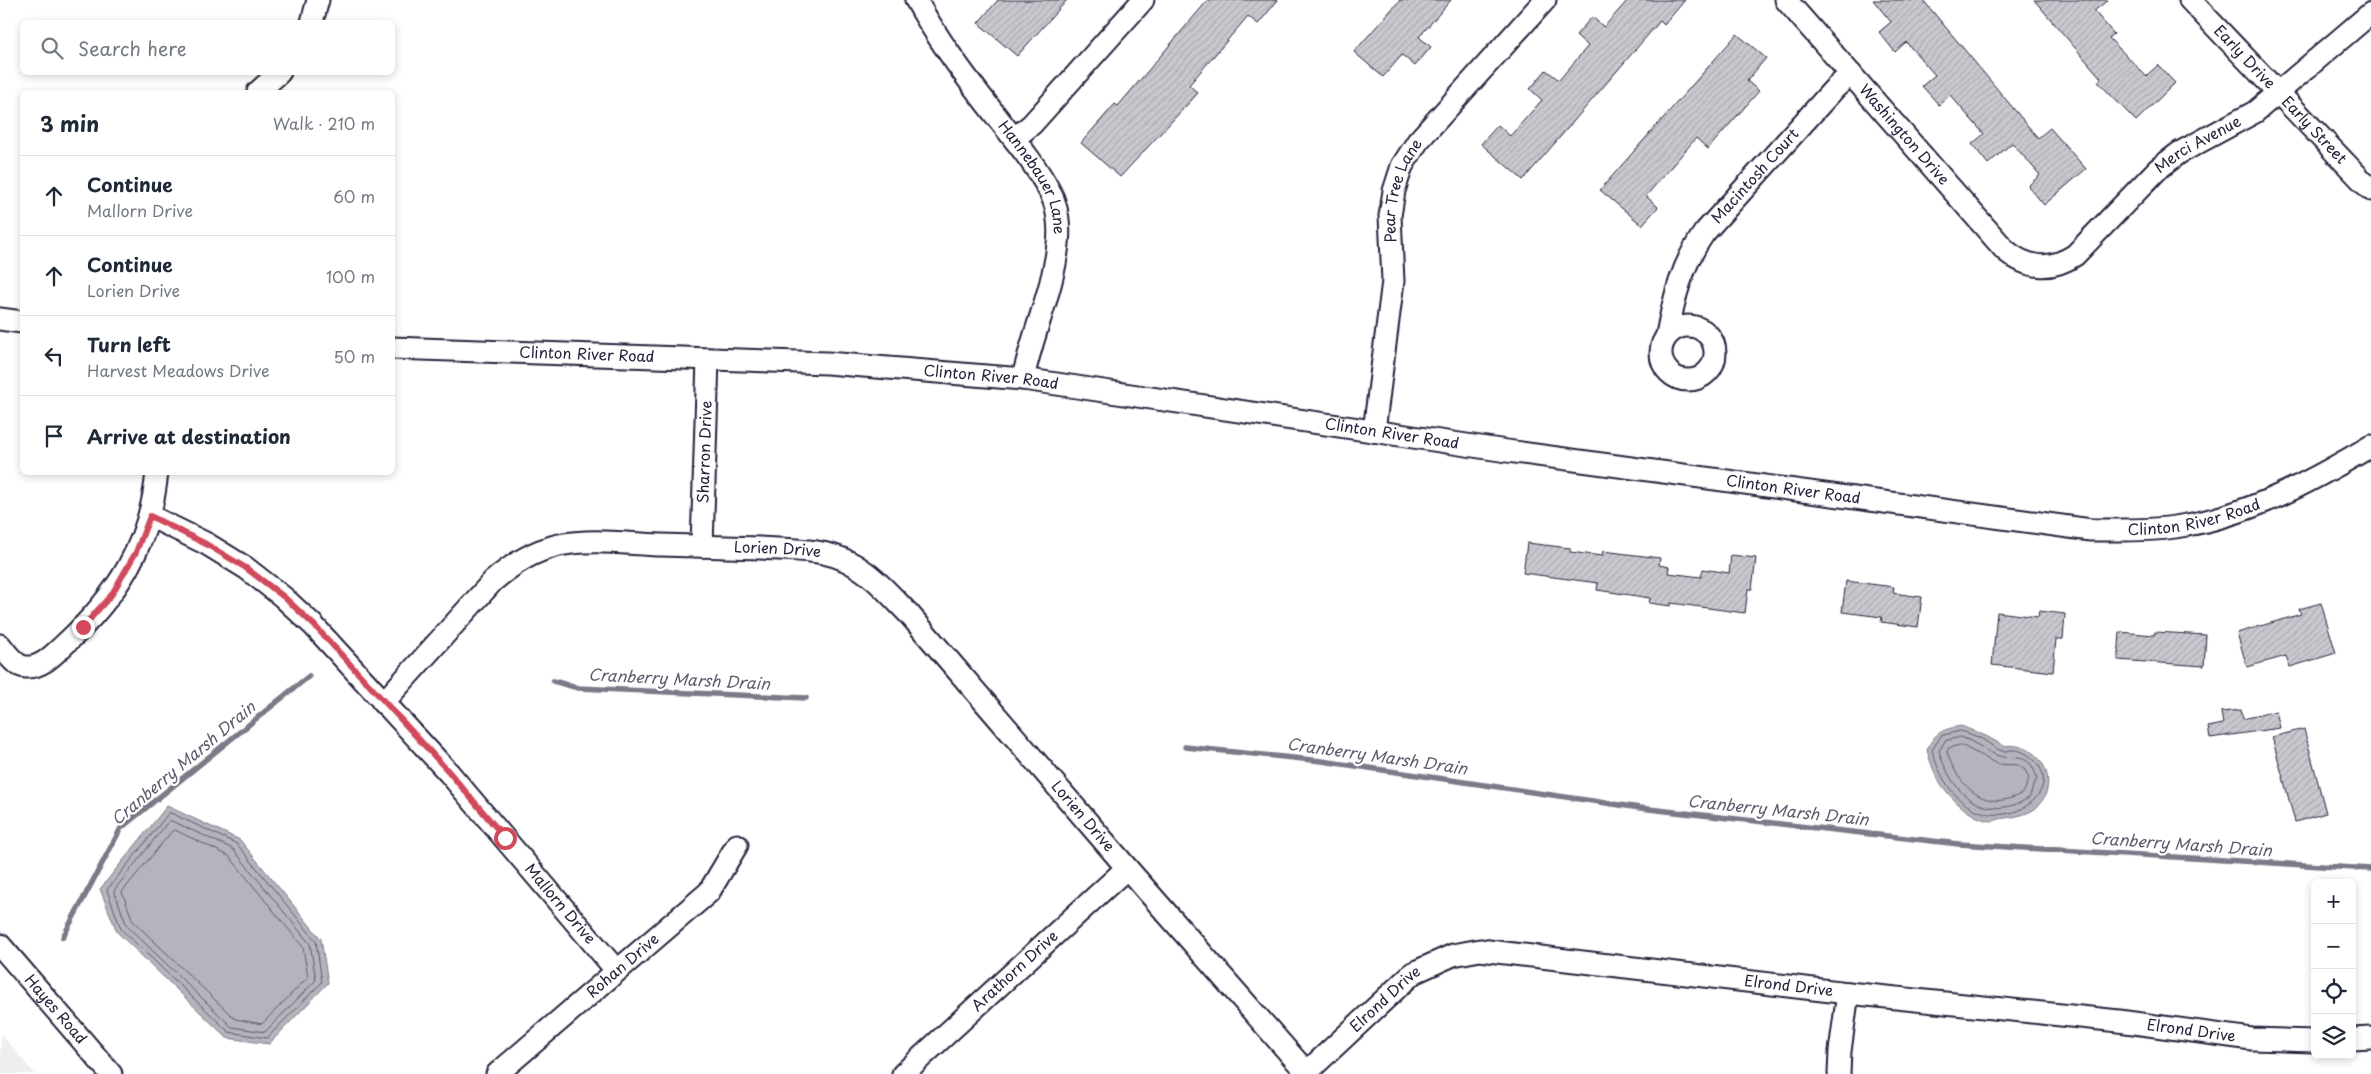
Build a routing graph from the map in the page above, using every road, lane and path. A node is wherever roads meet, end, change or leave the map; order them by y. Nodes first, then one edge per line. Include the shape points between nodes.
1 (318, 0) edge
2 (916, 0) edge
3 (1143, 0) edge
4 (1545, 0) edge
5 (1786, 0) edge
6 (2190, 0) edge
7 (2371, 13) edge
8 (313, 20) edge
9 (1851, 74) junction
10 (277, 75) edge
11 (260, 90) edge
12 (2278, 94) junction
13 (1014, 138) junction
14 (2371, 190) edge
15 (2026, 263) joint
16 (1678, 289) junction
17 (0, 319) edge
18 (20, 322) edge
19 (1699, 328) junction
20 (1667, 335) junction
21 (395, 348) edge
22 (708, 359) junction
23 (1023, 379) junction
24 (1374, 431) junction
25 (2371, 446) edge
26 (157, 475) edge
27 (150, 516) junction
28 (702, 546) junction
29 (0, 645) edge
30 (384, 703) junction
31 (737, 846) dead end
32 (1127, 868) junction
33 (0, 945) edge
34 (616, 970) junction
35 (1848, 993) junction
36 (2371, 1038) edge
37 (2356, 1039) edge
38 (2311, 1041) edge
39 (1306, 1073) edge
40 (111, 1074) edge
41 (497, 1074) edge
42 (902, 1074) edge
43 (1840, 1074) edge

1 - 8 street
2 - 13 street, Hannebauer Lane via 930,26
3 - 13 street via 1032,124
4 - 24 street, Pear Tree Lane via 1418,141 1402,166 1390,216 1393,281
5 - 9 street, Washington Drive
6 - 12 street, Early Drive
7 - 12 street, Merci Avenue
9 - 15 street, Washington Drive via 2005,250
9 - 16 street, Macintosh Court via 1704,233 1689,255
10 - 11 street
12 - 14 street, Early Street
12 - 15 street, Merci Avenue via 2255,112 2158,168 2099,232 2064,262 2050,266
13 - 23 street, Hannebauer Lane via 1051,194 1058,223 1053,274
16 - 19 street, Macintosh Court
16 - 20 street, Macintosh Court
17 - 18 street
19 - 20 street via 1682,326
19 - 20 street, Macintosh Court via 1712,339 1715,356 1708,371 1692,380 1674,376 1667,370 1661,353
21 - 22 street, Clinton River Road
22 - 23 street, Clinton River Road via 827,363
22 - 28 street, Sharron Drive
23 - 24 street, Clinton River Road
24 - 25 street, Clinton River Road via 2091,530 2175,527 2212,520 2278,497
26 - 27 street
27 - 29 street via 136,552 112,594 50,658 26,667 18,664
27 - 30 street via 246,568 284,597 314,625
28 - 30 street, Lorien Drive via 586,542 560,545 524,558 493,580
28 - 32 street, Lorien Drive via 826,554 849,562 874,579 916,621
30 - 34 street, Mallorn Drive via 449,772
31 - 34 street, Rohan Drive via 708,892
32 - 39 street, Lorien Drive
32 - 42 street, Arathorn Drive
33 - 40 street, Hayes Road
34 - 41 street, Rohan Drive
35 - 38 street, Elrond Drive via 2119,1021 2252,1039
35 - 39 street, Elrond Drive via 1480,950 1453,955 1412,973
35 - 43 street
36 - 37 street

